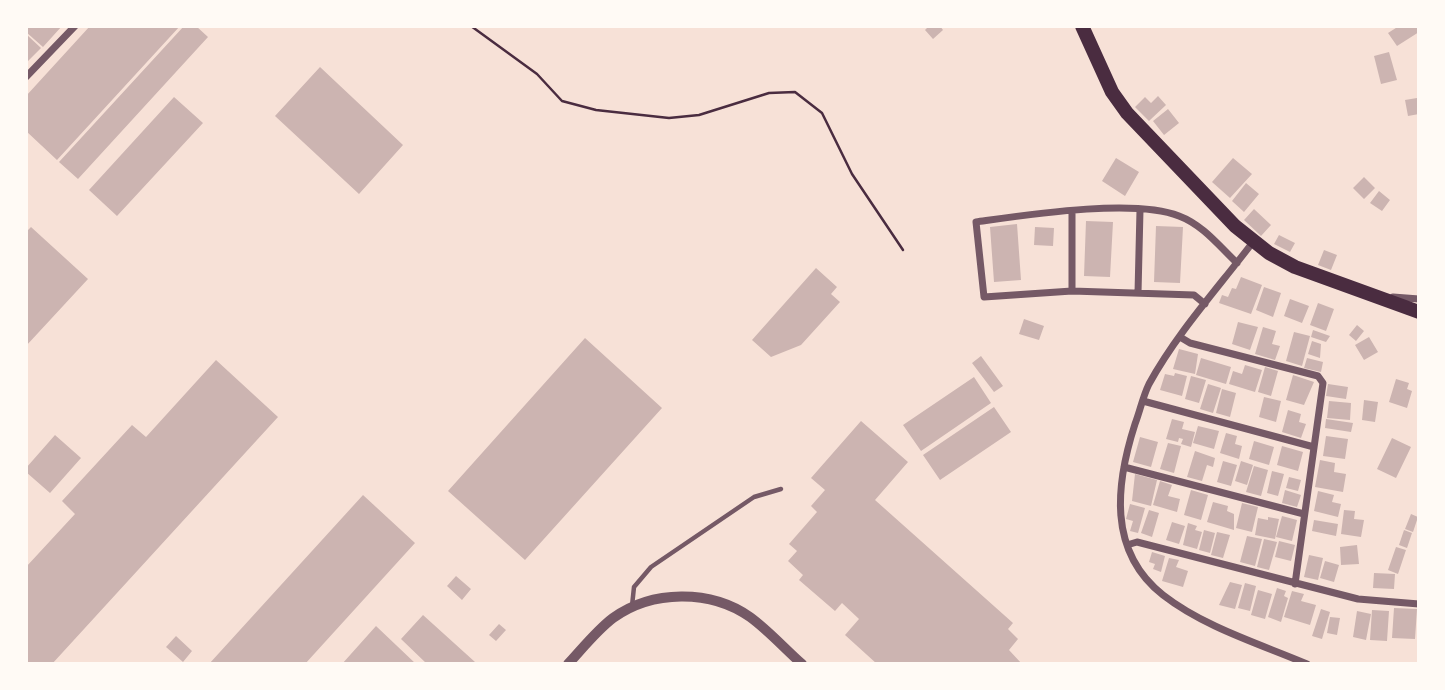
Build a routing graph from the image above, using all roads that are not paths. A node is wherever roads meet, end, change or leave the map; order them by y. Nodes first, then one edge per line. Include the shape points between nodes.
1 (75, 26) edge
2 (1082, 26) edge
3 (26, 77) edge
4 (1140, 210) junction
5 (1072, 211) junction
6 (1253, 242) junction
7 (1237, 263) junction
8 (1072, 291) junction
9 (1138, 293) junction
10 (1378, 296) junction
11 (1419, 299) edge
12 (1205, 304) junction
13 (1419, 312) edge
14 (1181, 337) junction
15 (1143, 401) junction
16 (1314, 447) junction
17 (1124, 467) junction
18 (781, 489) dead end
19 (1304, 514) junction
20 (1127, 545) junction
21 (1294, 584) junction
22 (1419, 604) edge
23 (632, 606) junction
24 (568, 664) edge
25 (802, 664) edge
26 (1307, 664) edge

1 - 3 street
2 - 6 highway via 1112,92 1127,113
4 - 5 street
4 - 7 street via 1178,215 1201,227
4 - 9 street
5 - 8 street
5 - 8 street via 976,222 984,298
6 - 7 street
6 - 10 highway via 1295,267
7 - 12 street
8 - 9 street
9 - 12 street via 1194,295
10 - 11 street
10 - 13 highway
12 - 14 street
14 - 15 street
14 - 16 street via 1318,376 1322,383
15 - 16 street
15 - 17 street
16 - 19 street
17 - 19 street
17 - 20 street via 1118,503
18 - 23 lane via 754,497 652,567 634,587
19 - 21 street
20 - 21 street via 1137,542
20 - 26 street via 1162,594 1211,623
21 - 22 street via 1358,599
23 - 24 street via 611,619
23 - 25 street via 657,598 693,597 728,605 750,617

